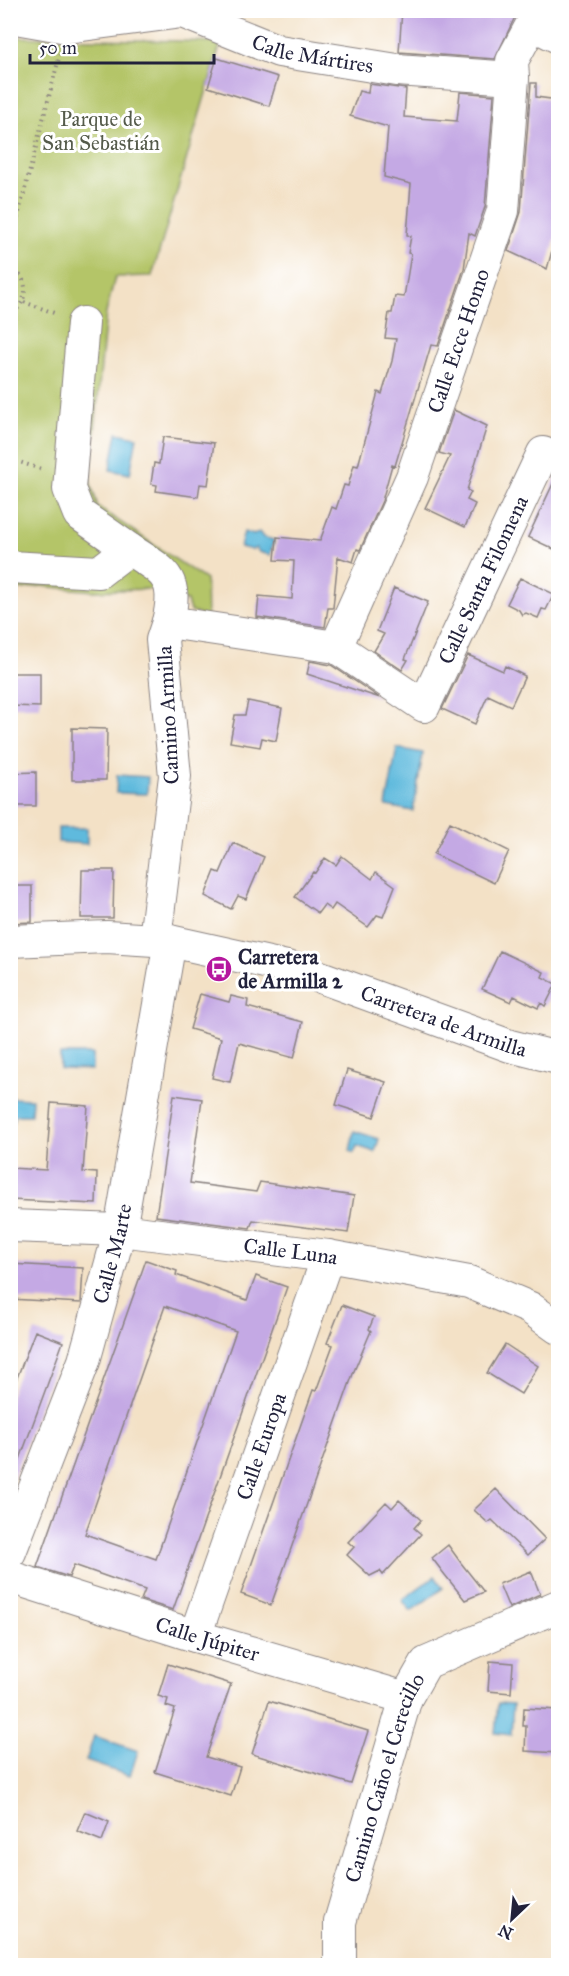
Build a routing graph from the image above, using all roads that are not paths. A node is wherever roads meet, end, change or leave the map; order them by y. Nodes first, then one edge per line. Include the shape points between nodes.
1 (10, 18) edge
2 (540, 24) edge
3 (513, 78) junction
4 (83, 323) road end
5 (543, 453) dead end
6 (129, 549) junction
7 (10, 567) edge
8 (168, 622) junction
9 (336, 647) junction
10 (424, 706) joint
11 (163, 940) junction
12 (10, 941) edge
13 (558, 1058) edge
14 (10, 1226) edge
15 (120, 1230) junction
16 (328, 1256) junction
17 (558, 1328) edge
18 (10, 1552) edge
19 (10, 1577) edge
20 (558, 1606) edge
21 (195, 1636) junction
22 (406, 1698) junction
23 (340, 1965) edge

1 - 3 street, Calle Mártires via 66,27 182,12 279,51 397,70
2 - 3 street, Calle Ecce Homo via 512,61
3 - 9 street, Calle Ecce Homo via 503,211 412,477
4 - 6 street via 69,489 79,514
5 - 10 street, Calle Santa Filomena
6 - 7 street via 99,572
6 - 8 street via 165,573 173,599
8 - 9 street, Camino Armilla
8 - 11 street, Camino Armilla via 162,640 175,776
9 - 10 street, Camino Armilla
11 - 12 street, Carretera de Armilla via 107,937
11 - 13 street, Carretera de Armilla via 301,970 510,1046
11 - 15 street, Calle Marte
14 - 15 street, Calle Luna
15 - 16 street, Calle Luna
15 - 18 street, Calle Marte via 84,1361
16 - 17 street, Calle Luna via 469,1282 530,1308
16 - 21 street, Calle Europa
19 - 21 street, Calle Júpiter
20 - 22 street, Camino Caño el Cerecillo via 426,1663
21 - 22 street, Calle Júpiter
22 - 23 street, Camino Caño el Cerecillo via 340,1922

